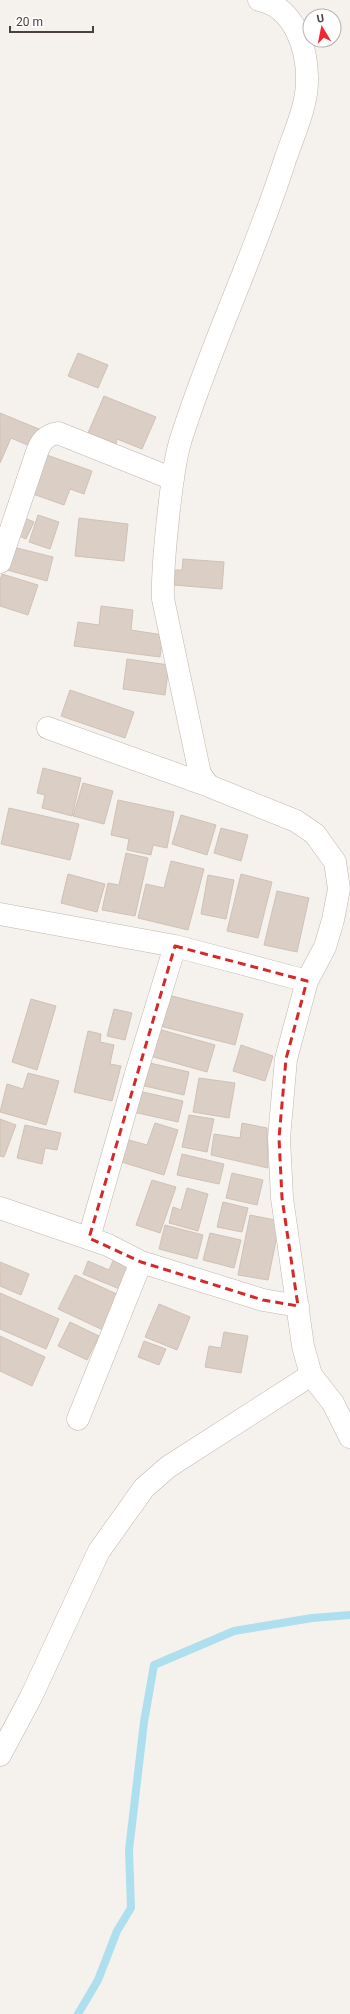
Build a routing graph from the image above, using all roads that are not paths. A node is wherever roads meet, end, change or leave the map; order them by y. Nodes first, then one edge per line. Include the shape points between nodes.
1 (259, 0) edge
2 (173, 479) junction
3 (0, 562) edge
4 (48, 728) dead end
5 (208, 786) junction
6 (0, 914) edge
7 (175, 946) junction
8 (307, 981) junction
9 (0, 1208) edge
10 (89, 1238) junction
11 (141, 1262) junction
12 (298, 1306) junction
13 (312, 1375) junction
14 (78, 1419) dead end
15 (350, 1437) edge
16 (0, 1755) edge

1 - 2 street via 278,8 290,18 298,32 307,71 306,94 268,214 191,411 181,440
2 - 3 street via 58,433 50,434 44,438 37,452
2 - 5 street via 163,573 163,599 200,774
4 - 5 street
5 - 8 street via 296,822 315,834 335,862 339,889 333,920 324,947
6 - 7 street
7 - 8 street
7 - 10 street
8 - 12 street via 286,1059 279,1138 282,1198
9 - 10 street
10 - 11 street
11 - 12 street via 263,1300
11 - 14 street
12 - 13 street via 303,1346
13 - 15 street via 333,1403
13 - 16 street via 168,1467 144,1488 99,1550 31,1697

